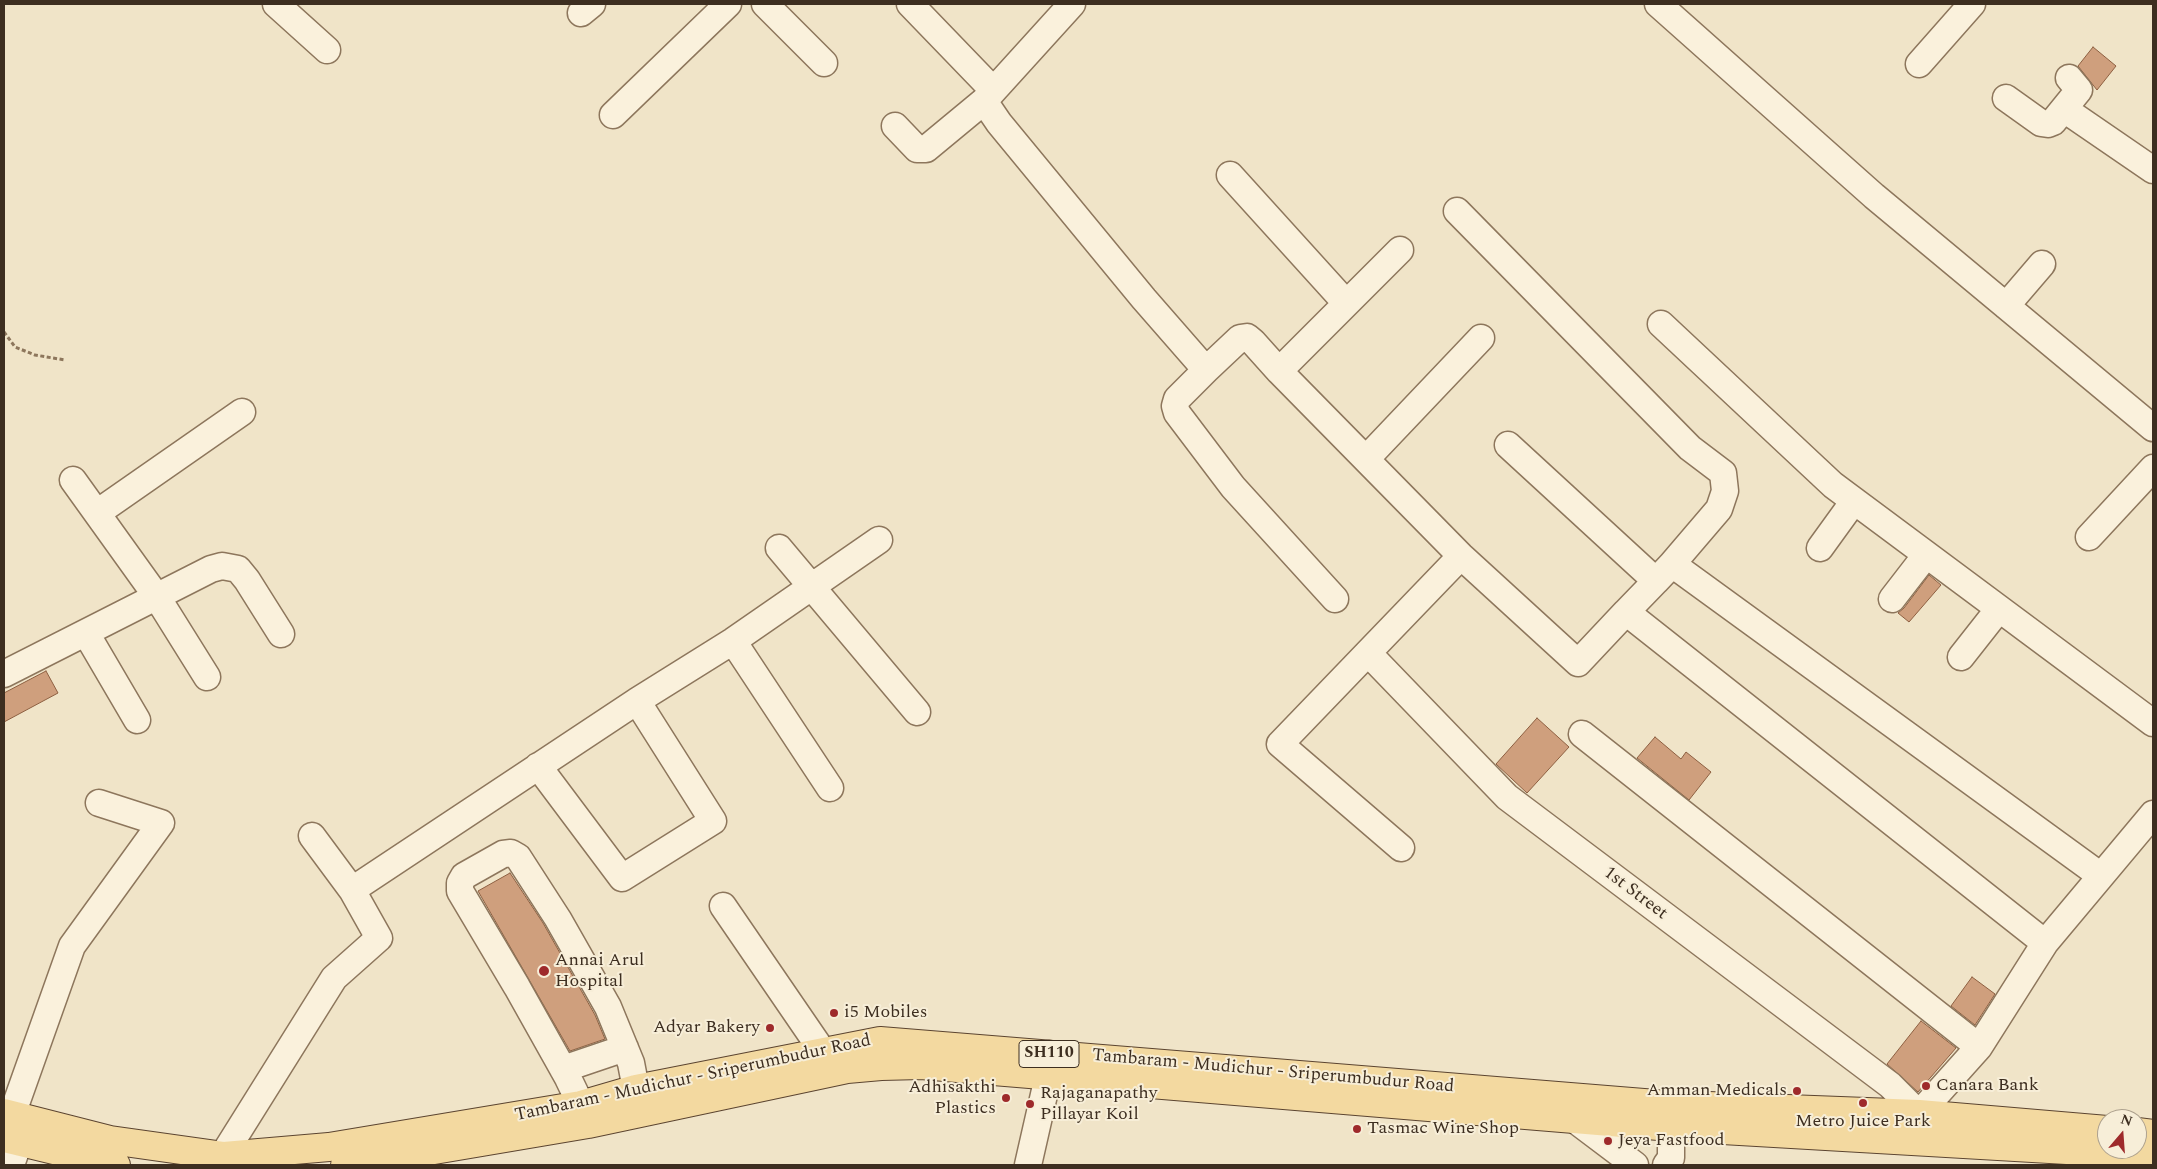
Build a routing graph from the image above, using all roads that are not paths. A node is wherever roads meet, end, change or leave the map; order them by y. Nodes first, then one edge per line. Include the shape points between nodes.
1 (276, 4) edge
2 (728, 4) edge
3 (765, 4) edge
4 (910, 4) edge
5 (1072, 4) edge
6 (1658, 4) edge
7 (1961, 8) edge
8 (327, 50) dead end
9 (824, 64) dead end
10 (1919, 64) dead end
11 (2069, 78) dead end
12 (988, 96) junction
13 (2006, 98) dead end
14 (2064, 109) junction
15 (613, 115) dead end
16 (895, 126) dead end
17 (2153, 170) edge
18 (1230, 175) dead end
19 (1457, 211) dead end
20 (1400, 250) dead end
21 (2042, 264) dead end
22 (1346, 303) junction
23 (2006, 306) junction
24 (1661, 324) dead end
25 (1481, 338) dead end
26 (1206, 370) junction
27 (1279, 371) junction
28 (242, 412) dead end
29 (2153, 428) edge
30 (1508, 445) dead end
31 (1366, 459) junction
32 (2153, 468) edge
33 (73, 480) dead end
34 (1854, 501) junction
35 (97, 513) junction
36 (2089, 537) dead end
37 (879, 540) dead end
38 (779, 548) dead end
39 (1820, 548) dead end
40 (1926, 555) junction
41 (1461, 556) junction
42 (1664, 573) junction
43 (812, 588) junction
44 (157, 597) junction
45 (1335, 599) dead end
46 (1892, 599) dead end
47 (1998, 610) junction
48 (1626, 612) junction
49 (86, 632) junction
50 (281, 634) dead end
51 (733, 641) junction
52 (1369, 654) junction
53 (1961, 658) dead end
54 (4, 674) edge
55 (207, 677) dead end
56 (637, 701) junction
57 (918, 712) dead end
58 (138, 720) dead end
59 (2153, 723) edge
60 (1582, 734) dead end
61 (538, 766) junction
62 (830, 788) dead end
63 (99, 803) dead end
64 (2153, 814) edge
65 (312, 836) dead end
66 (1401, 848) dead end
67 (2101, 876) junction
68 (352, 890) junction
69 (723, 906) dead end
70 (2046, 943) junction
71 (1979, 1047) junction
72 (625, 1048) junction
73 (823, 1052) junction
74 (1049, 1066) junction
75 (563, 1069) junction
76 (636, 1089) junction
77 (581, 1105) junction
78 (1919, 1114) junction
79 (1574, 1119) junction
80 (1671, 1127) junction
81 (2097, 1129) edge
82 (10, 1135) edge
83 (1919, 1142) junction
84 (2153, 1156) edge
85 (221, 1160) edge
86 (116, 1165) edge
87 (345, 1165) edge
88 (1028, 1165) edge
89 (1635, 1165) edge
90 (1666, 1165) edge

1 - 8 street
2 - 15 street
3 - 9 street
4 - 12 street
5 - 12 street
6 - 23 street via 1874,196
7 - 10 street
11 - 14 street via 2079,90
12 - 16 street via 926,149 917,148
12 - 26 street via 999,123
13 - 14 street via 2041,123 2053,122
14 - 17 street
18 - 22 street
19 - 42 street via 1690,448 1724,473 1725,491 1719,509
20 - 22 street
21 - 23 street
22 - 27 street
23 - 29 street
24 - 34 street
25 - 31 street
26 - 27 street via 1240,338 1247,337
26 - 45 street via 1177,399 1177,413 1233,487
27 - 31 street
28 - 35 street
30 - 42 street
31 - 41 street
32 - 36 street
33 - 35 street
34 - 39 street
34 - 40 street
35 - 44 street
37 - 43 street
38 - 43 street
40 - 46 street
40 - 47 street
41 - 48 street via 1578,663
41 - 52 street
42 - 48 street
42 - 67 street
43 - 51 street
43 - 57 street
44 - 49 street
44 - 50 street via 211,569 222,566 238,569
44 - 55 street
47 - 53 street
47 - 59 street
48 - 70 street
49 - 54 street
49 - 58 street
51 - 56 street
51 - 62 street
52 - 66 street via 1280,744
52 - 78 street, 1st Street via 1507,797 1890,1085
56 - 61 street
56 - 61 street via 713,821 622,878
60 - 71 street
61 - 68 street
63 - 82 street via 162,823 72,946
64 - 67 street
65 - 68 street
67 - 70 street
68 - 85 street via 379,938 334,978
69 - 73 street
70 - 71 street
71 - 78 street
72 - 75 street
72 - 75 street via 608,1007 558,919 518,858 511,853 503,854 464,876 460,890
72 - 76 street
73 - 74 main road, Tambaram - Mudichur - Sriperumbudur Road / SH110 via 880,1041
73 - 76 main road, Tambaram - Mudichur - Sriperumbudur Road / SH110
74 - 78 main road, Tambaram - Mudichur - Sriperumbudur Road / SH110 via 1656,1104
74 - 79 main road, Tambaram - Mudichur - Sriperumbudur Road / SH110
74 - 87 main road, Tambaram - Mudichur - Sriperumbudur Road / SH110 via 921,1065 847,1069 588,1124
74 - 88 street
75 - 77 street
76 - 77 main road, Tambaram - Mudichur - Sriperumbudur Road / SH110
77 - 85 main road, Tambaram - Mudichur - Sriperumbudur Road / SH110 via 329,1148
78 - 81 main road, Tambaram - Mudichur - Sriperumbudur Road / SH110
78 - 83 street
79 - 80 main road, Tambaram - Mudichur - Sriperumbudur Road / SH110
79 - 89 street
80 - 83 main road, Tambaram - Mudichur - Sriperumbudur Road / SH110
80 - 90 street via 1671,1158
82 - 85 main road, Tambaram - Mudichur - Sriperumbudur Road / SH110 via 110,1140
82 - 86 main road
83 - 84 main road, Tambaram - Mudichur - Sriperumbudur Road / SH110

